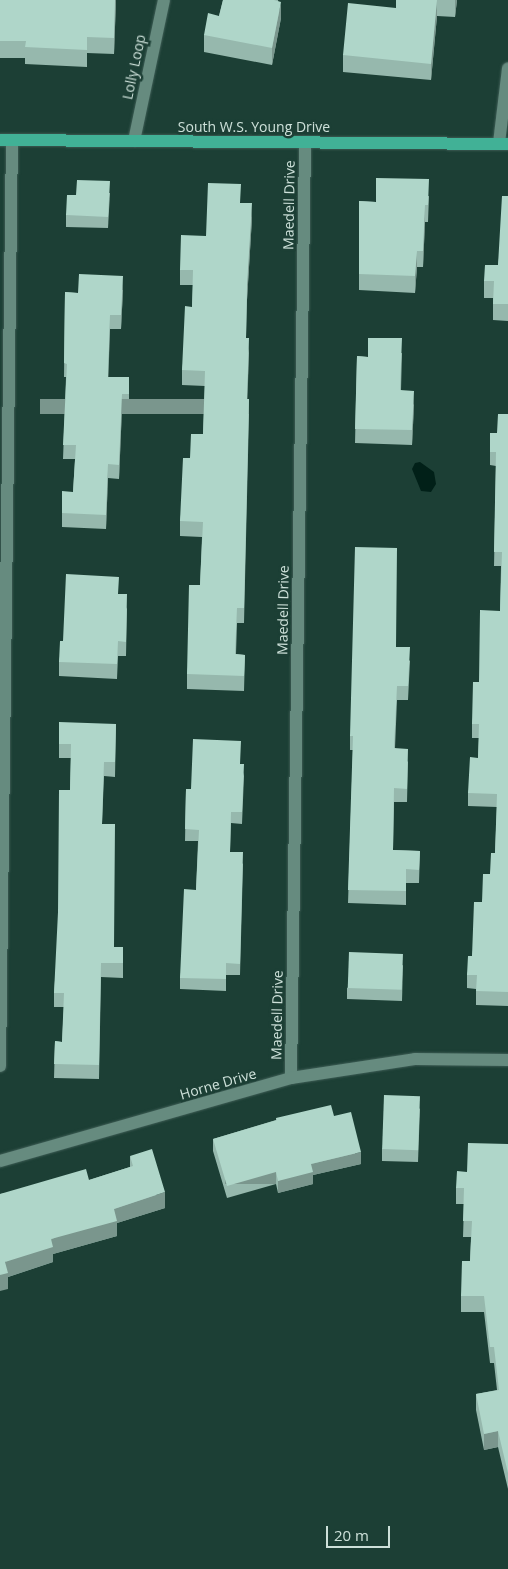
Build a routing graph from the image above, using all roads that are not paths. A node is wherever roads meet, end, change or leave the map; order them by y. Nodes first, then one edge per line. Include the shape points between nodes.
1 (164, 0) edge
2 (508, 69) edge
3 (6, 140) edge
4 (134, 141) junction
5 (305, 142) junction
6 (503, 143) edge
7 (508, 1060) edge
8 (0, 1066) edge
9 (291, 1078) junction
10 (0, 1162) edge

1 - 4 street, Lolly Loop
2 - 6 street
3 - 4 main road, South W.S. Young Drive
3 - 8 street
4 - 5 main road, South W.S. Young Drive
5 - 6 main road, South W.S. Young Drive
5 - 9 street, Maedell Drive
7 - 9 street, Horne Drive via 415,1059
9 - 10 street, Horne Drive

